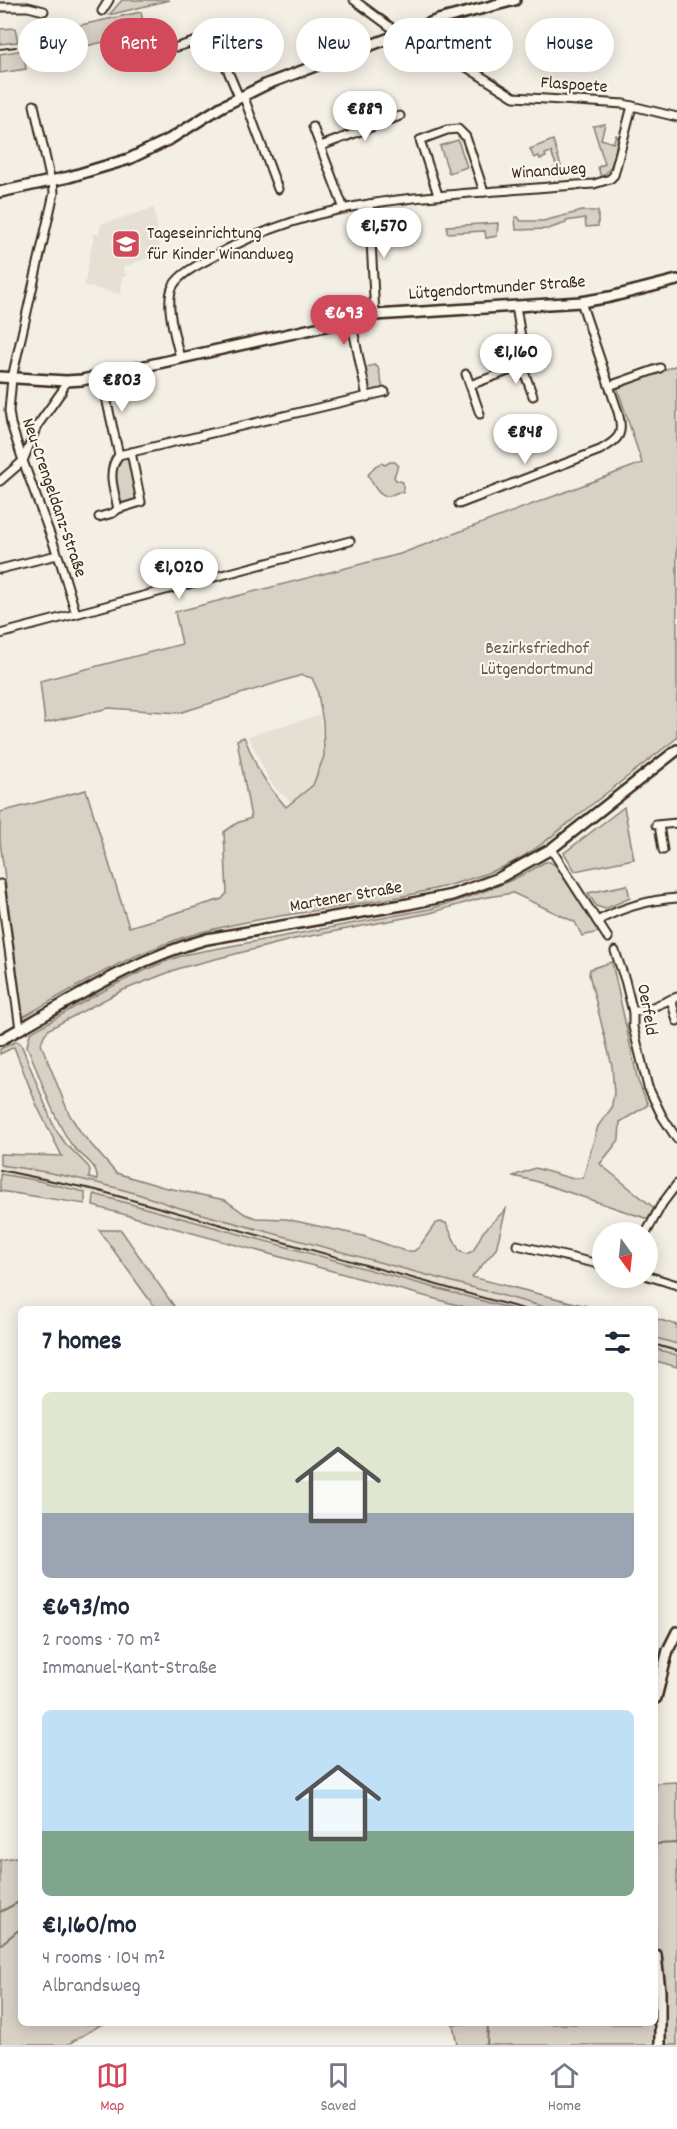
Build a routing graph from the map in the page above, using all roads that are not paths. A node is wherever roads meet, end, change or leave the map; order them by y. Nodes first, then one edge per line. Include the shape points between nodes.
1 (109, 0) edge
2 (354, 0) edge
3 (515, 0) edge
4 (0, 7) edge
5 (44, 11) dead end
6 (102, 11) dead end
7 (452, 18) edge
8 (383, 21) edge
9 (383, 40) edge
10 (230, 72) edge
11 (474, 72) edge
12 (241, 96) junction
13 (34, 105) dead end
14 (632, 106) junction
15 (400, 116) dead end
16 (677, 117) edge
17 (313, 127) dead end
18 (321, 146) junction
19 (52, 181) junction
20 (278, 189) dead end
21 (0, 192) edge
22 (484, 192) junction
23 (438, 195) junction
24 (369, 204) junction
25 (344, 209) junction
26 (677, 280) edge
27 (581, 302) junction
28 (516, 306) junction
29 (375, 315) junction
30 (351, 320) junction
31 (180, 358) junction
32 (522, 366) junction
33 (660, 368) dead end
34 (466, 374) dead end
35 (101, 376) junction
36 (0, 377) edge
37 (12, 378) junction
38 (66, 381) junction
39 (470, 385) junction
40 (609, 386) junction
41 (385, 392) dead end
42 (533, 396) dead end
43 (367, 397) junction
44 (480, 414) dead end
45 (32, 436) junction
46 (15, 438) junction
47 (131, 452) junction
48 (119, 455) junction
49 (22, 461) junction
50 (0, 482) edge
51 (459, 504) dead end
52 (118, 509) junction
53 (99, 517) dead end
54 (350, 541) dead end
55 (57, 555) junction
56 (0, 569) edge
57 (76, 614) junction
58 (0, 634) edge
59 (677, 750) edge
60 (677, 823) edge
61 (551, 849) junction
62 (663, 850) dead end
63 (0, 884) edge
64 (677, 898) edge
65 (597, 921) junction
66 (608, 938) dead end
67 (615, 951) dead end
68 (674, 998) edge
69 (633, 1012) junction
70 (677, 1021) edge
71 (20, 1029) junction
72 (0, 1040) edge
73 (677, 1139) edge
74 (677, 1184) edge
75 (652, 1222) edge
76 (517, 1245) dead end
77 (592, 1262) edge
78 (658, 1279) edge
79 (677, 1285) edge
80 (677, 1632) edge
81 (658, 1690) edge
82 (658, 1972) edge
83 (660, 2045) edge

1 - 6 street
2 - 8 street
3 - 7 street
4 - 5 street
9 - 12 street
10 - 12 street
11 - 14 street, Flaspoete via 514,97
12 - 19 street via 144,152 97,170
12 - 20 street
13 - 19 street
14 - 16 street, Flaspoete
14 - 22 street, Winandweg via 610,179 594,184
15 - 18 street
17 - 18 street
18 - 25 street
19 - 21 street
19 - 37 street, Neu-Crengeldanz-Straße via 54,193
22 - 23 street, Winandweg
22 - 23 street via 466,137 458,129 420,140
23 - 24 street, Winandweg
24 - 25 street, Winandweg
24 - 29 street
25 - 31 street, Winandweg via 311,215 254,236 183,275 171,298
26 - 27 street, Lütgendortmunder Straße
27 - 28 street, Lütgendortmunder Straße
27 - 40 street
28 - 29 street, Lütgendortmunder Straße
28 - 32 street
29 - 30 street, Lütgendortmunder Straße
30 - 31 street, Lütgendortmunder Straße
30 - 43 street
31 - 35 street, Lütgendortmunder Straße
32 - 39 street
32 - 42 street
33 - 40 street
34 - 39 street
35 - 38 street, Lütgendortmunder Straße
35 - 48 street
36 - 37 street, Lütgendortmunder Straße
37 - 38 street, Lütgendortmunder Straße
37 - 46 street, Neu-Crengeldanz-Straße via 9,411
38 - 45 street
39 - 44 street
40 - 51 street via 621,424 615,441
41 - 43 street
43 - 47 street
45 - 46 street via 25,442
45 - 49 street
46 - 49 street, Neu-Crengeldanz-Straße
47 - 48 street
47 - 52 street via 141,502
48 - 52 street via 111,474
49 - 50 street
49 - 55 street, Neu-Crengeldanz-Straße
52 - 53 street
54 - 57 street
55 - 56 street
55 - 57 street, Neu-Crengeldanz-Straße
57 - 58 street
59 - 61 street, Martener Straße
60 - 62 street via 657,825
61 - 65 street
61 - 71 street, Martener Straße via 500,878 452,895 185,945 135,964
63 - 71 street
64 - 65 street via 632,906
65 - 66 street
67 - 69 street, Oerfeld
68 - 69 street
68 - 70 street
69 - 73 street, Oerfeld via 648,1087
71 - 72 street, Martener Straße
74 - 75 street
76 - 77 street
78 - 79 street
80 - 81 street
82 - 83 street

